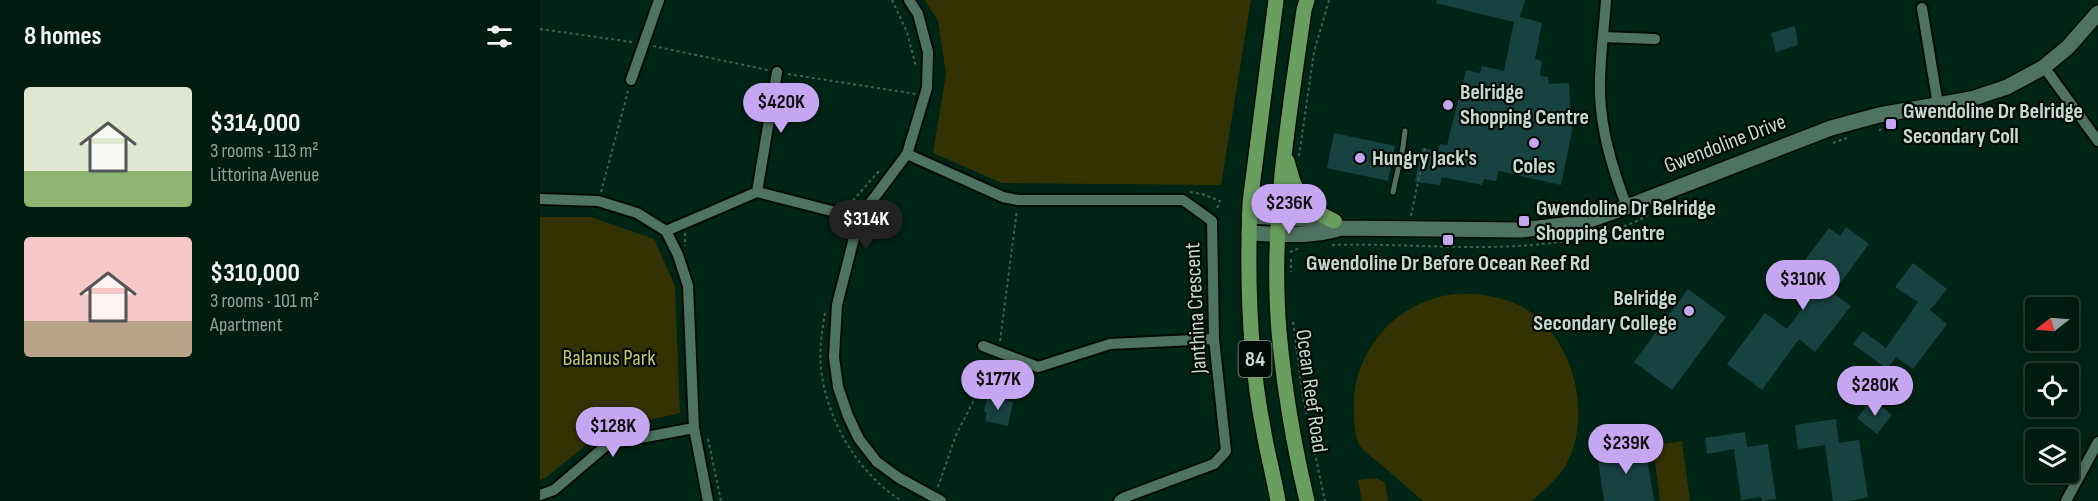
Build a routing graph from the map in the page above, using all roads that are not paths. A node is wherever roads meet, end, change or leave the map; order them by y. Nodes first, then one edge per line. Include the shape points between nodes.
1 (659, 0) edge
2 (909, 0) edge
3 (1276, 0) edge
4 (1307, 0) edge
5 (1606, 0) edge
6 (1922, 8) dead end
7 (2098, 13) edge
8 (1603, 37) junction
9 (1655, 39) dead end
10 (2044, 67) junction
11 (777, 72) road end
12 (631, 80) road end
13 (1938, 105) junction
14 (1405, 131) dead end
15 (2098, 141) edge
16 (1284, 150) junction
17 (907, 154) junction
18 (757, 192) junction
19 (1393, 192) dead end
20 (540, 199) edge
21 (1628, 207) junction
22 (1250, 216) junction
23 (859, 218) junction
24 (1279, 218) junction
25 (1337, 225) junction
26 (666, 231) junction
27 (1249, 233) junction
28 (1285, 234) junction
29 (1214, 339) junction
30 (983, 346) dead end
31 (694, 428) junction
32 (2098, 442) edge
33 (540, 495) edge
34 (708, 501) edge
35 (941, 501) edge
36 (1119, 501) edge
37 (1278, 501) edge
38 (1307, 501) edge
39 (2066, 501) edge

1 - 12 street
2 - 17 street via 918,14 928,51 927,88 920,95
3 - 22 main road, 84
4 - 16 main road, Ocean Reef Road / 84
5 - 8 street
6 - 13 street
7 - 10 street, Gwendoline Drive
8 - 9 street
8 - 21 street via 1603,124 1612,166
10 - 13 street, Gwendoline Drive via 1988,94
10 - 15 street
11 - 18 street
13 - 21 street, Gwendoline Drive via 1831,128
14 - 19 lane
16 - 24 main road, Ocean Reef Road / 84
16 - 25 main road via 1296,193 1315,212
17 - 23 street
17 - 29 street, Janthina Crescent via 1003,197 1183,200 1212,221
18 - 23 street
18 - 26 street
20 - 26 street via 600,197
21 - 25 street, Gwendoline Drive via 1581,223 1521,230
22 - 24 street, Gwendoline Drive
22 - 27 main road, 84
23 - 35 street via 837,305 834,357 838,387 859,439 877,462
24 - 25 street, Gwendoline Drive
24 - 28 main road, Ocean Reef Road / 84
25 - 28 street, Gwendoline Drive via 1328,232
26 - 31 street via 688,286
27 - 28 street, Gwendoline Drive
27 - 37 main road, 84 via 1253,344 1263,431
28 - 38 main road, Ocean Reef Road / 84 via 1279,331
29 - 30 street via 1110,344 1038,368
29 - 36 street, Janthina Crescent via 1226,451 1214,464
31 - 33 street via 608,444 554,490
31 - 34 street
32 - 39 street

